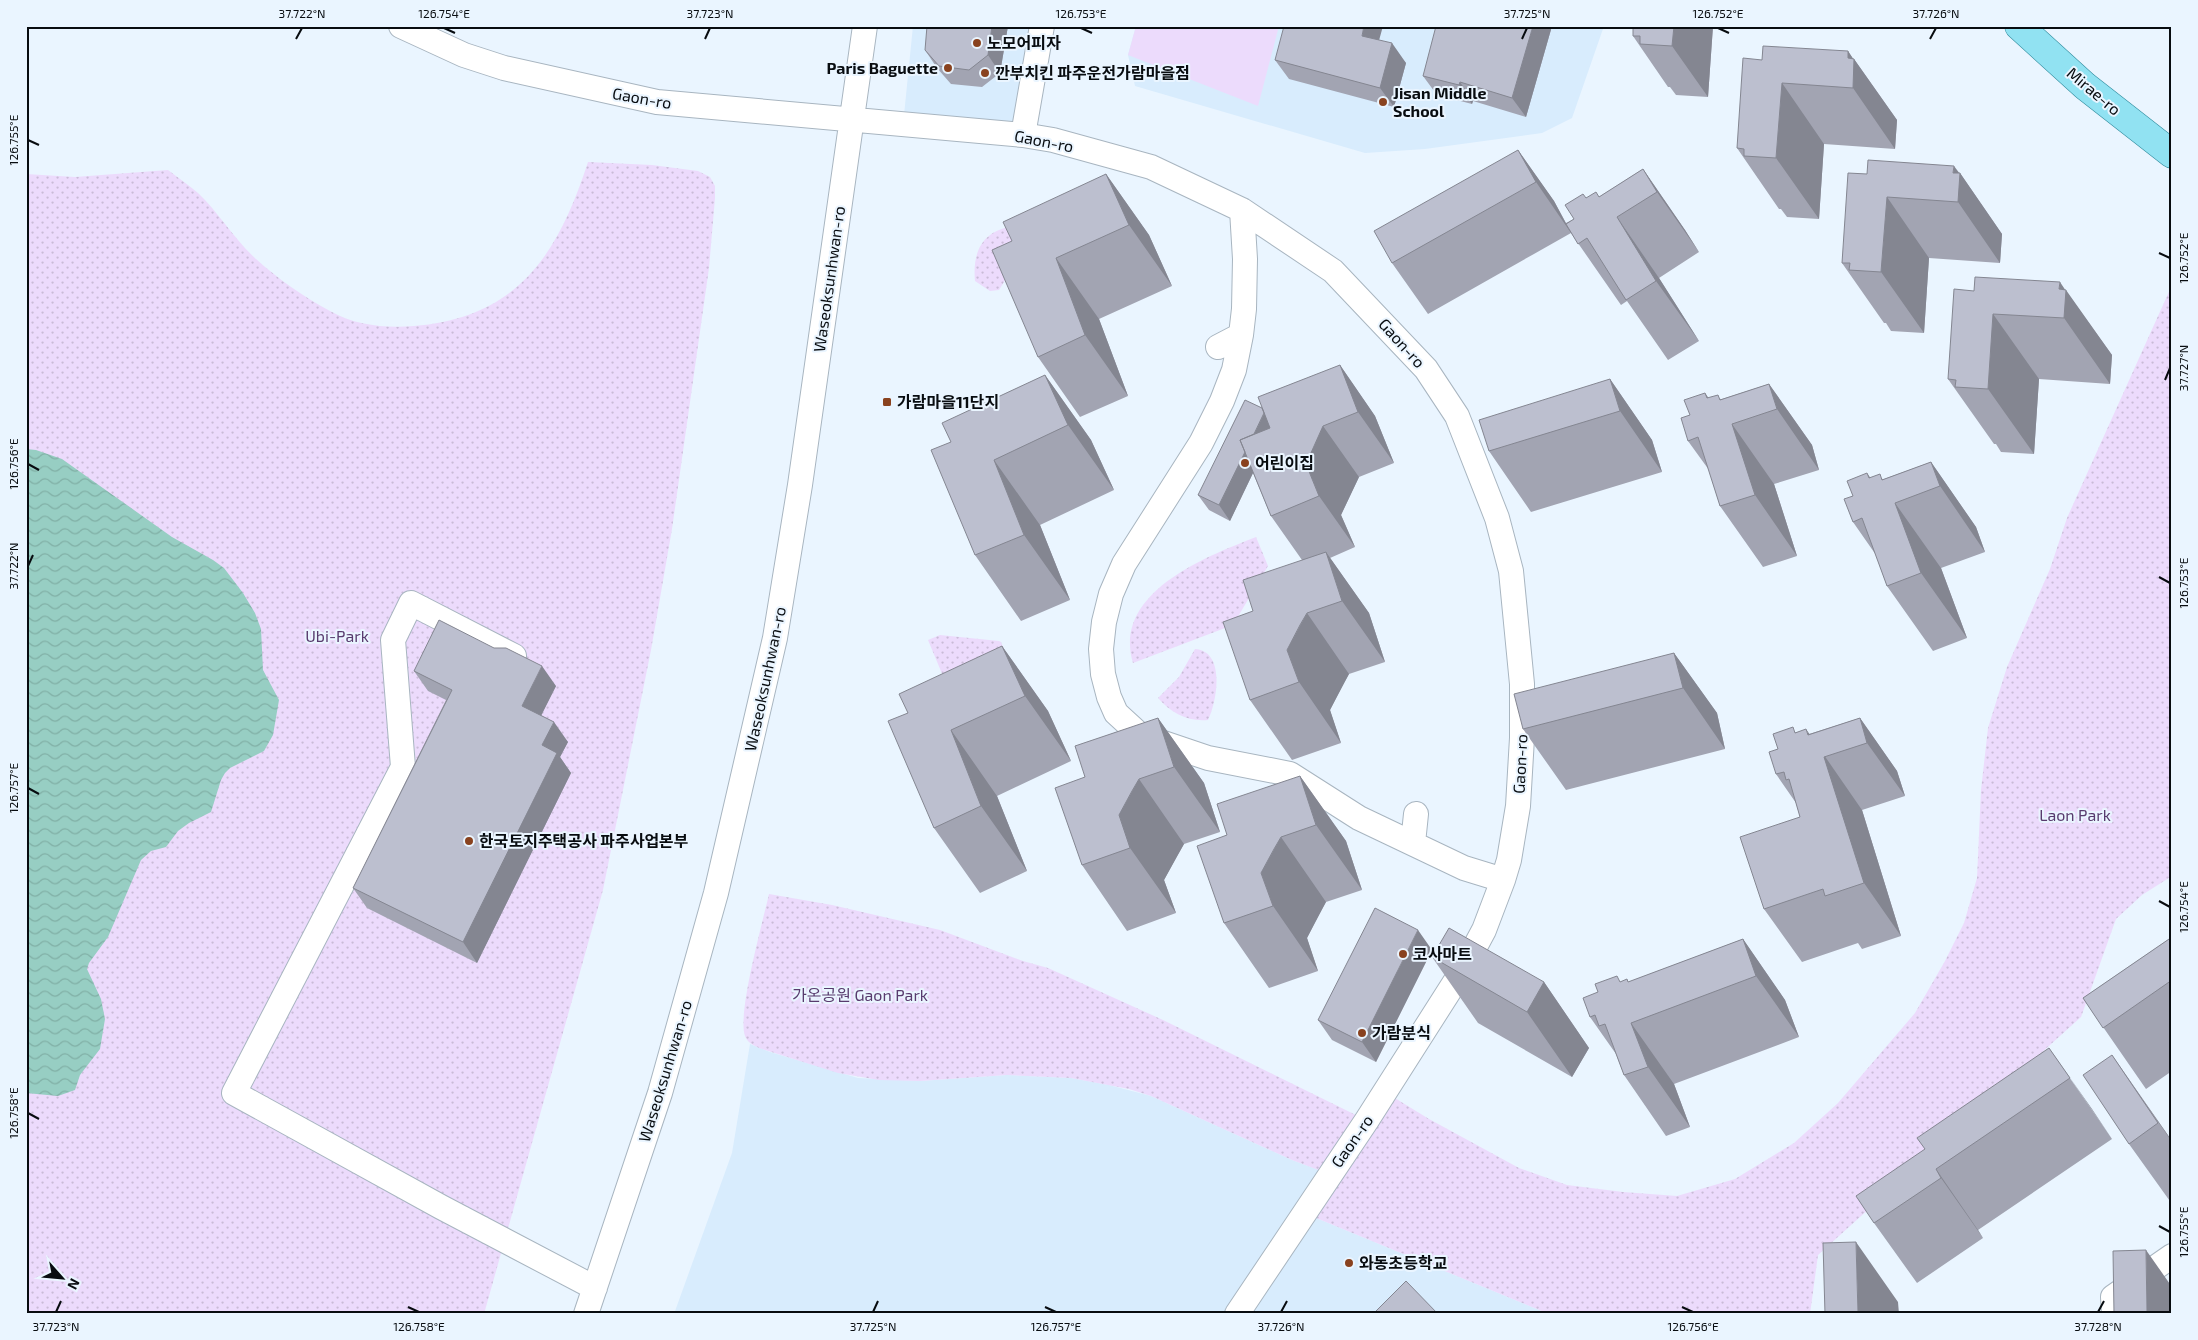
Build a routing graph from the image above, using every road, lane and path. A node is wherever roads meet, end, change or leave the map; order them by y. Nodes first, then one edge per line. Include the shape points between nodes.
1 (401, 26) edge
2 (865, 26) edge
3 (1042, 26) edge
4 (2018, 26) edge
5 (851, 120) junction
6 (1023, 135) junction
7 (2172, 154) edge
8 (1242, 210) junction
9 (1241, 335) junction
10 (1218, 347) dead end
11 (514, 656) edge
12 (1416, 814) dead end
13 (1412, 843) junction
14 (1503, 880) junction
15 (2172, 1256) edge
16 (596, 1288) junction
17 (586, 1314) edge
18 (1237, 1314) edge
19 (2114, 1314) edge

1 - 5 street, Gaon-ro via 464,55 504,68 628,96 657,102
2 - 5 street, Waseoksunhwan-ro
3 - 6 street
4 - 7 main road, Mirae-ro via 2085,86
5 - 6 street, Gaon-ro
5 - 16 street, Waseoksunhwan-ro via 776,638 716,893 660,1093
6 - 8 street, Gaon-ro via 1151,167
8 - 9 street via 1245,259
8 - 14 street, Gaon-ro via 1333,271 1426,369 1457,416 1478,440 1511,571 1522,684 1518,806
9 - 10 street
9 - 13 street via 1234,370 1222,401 1201,443 1124,564 1112,594 1101,649 1109,697 1116,712 1140,734 1208,758 1290,774 1359,818
11 - 16 street via 411,604 393,640 403,767 234,1093
12 - 13 street
13 - 14 street via 1464,868
14 - 18 street, Gaon-ro via 1484,930 1462,970 1364,1126
15 - 19 street via 2114,1297
16 - 17 street, Waseoksunhwan-ro

